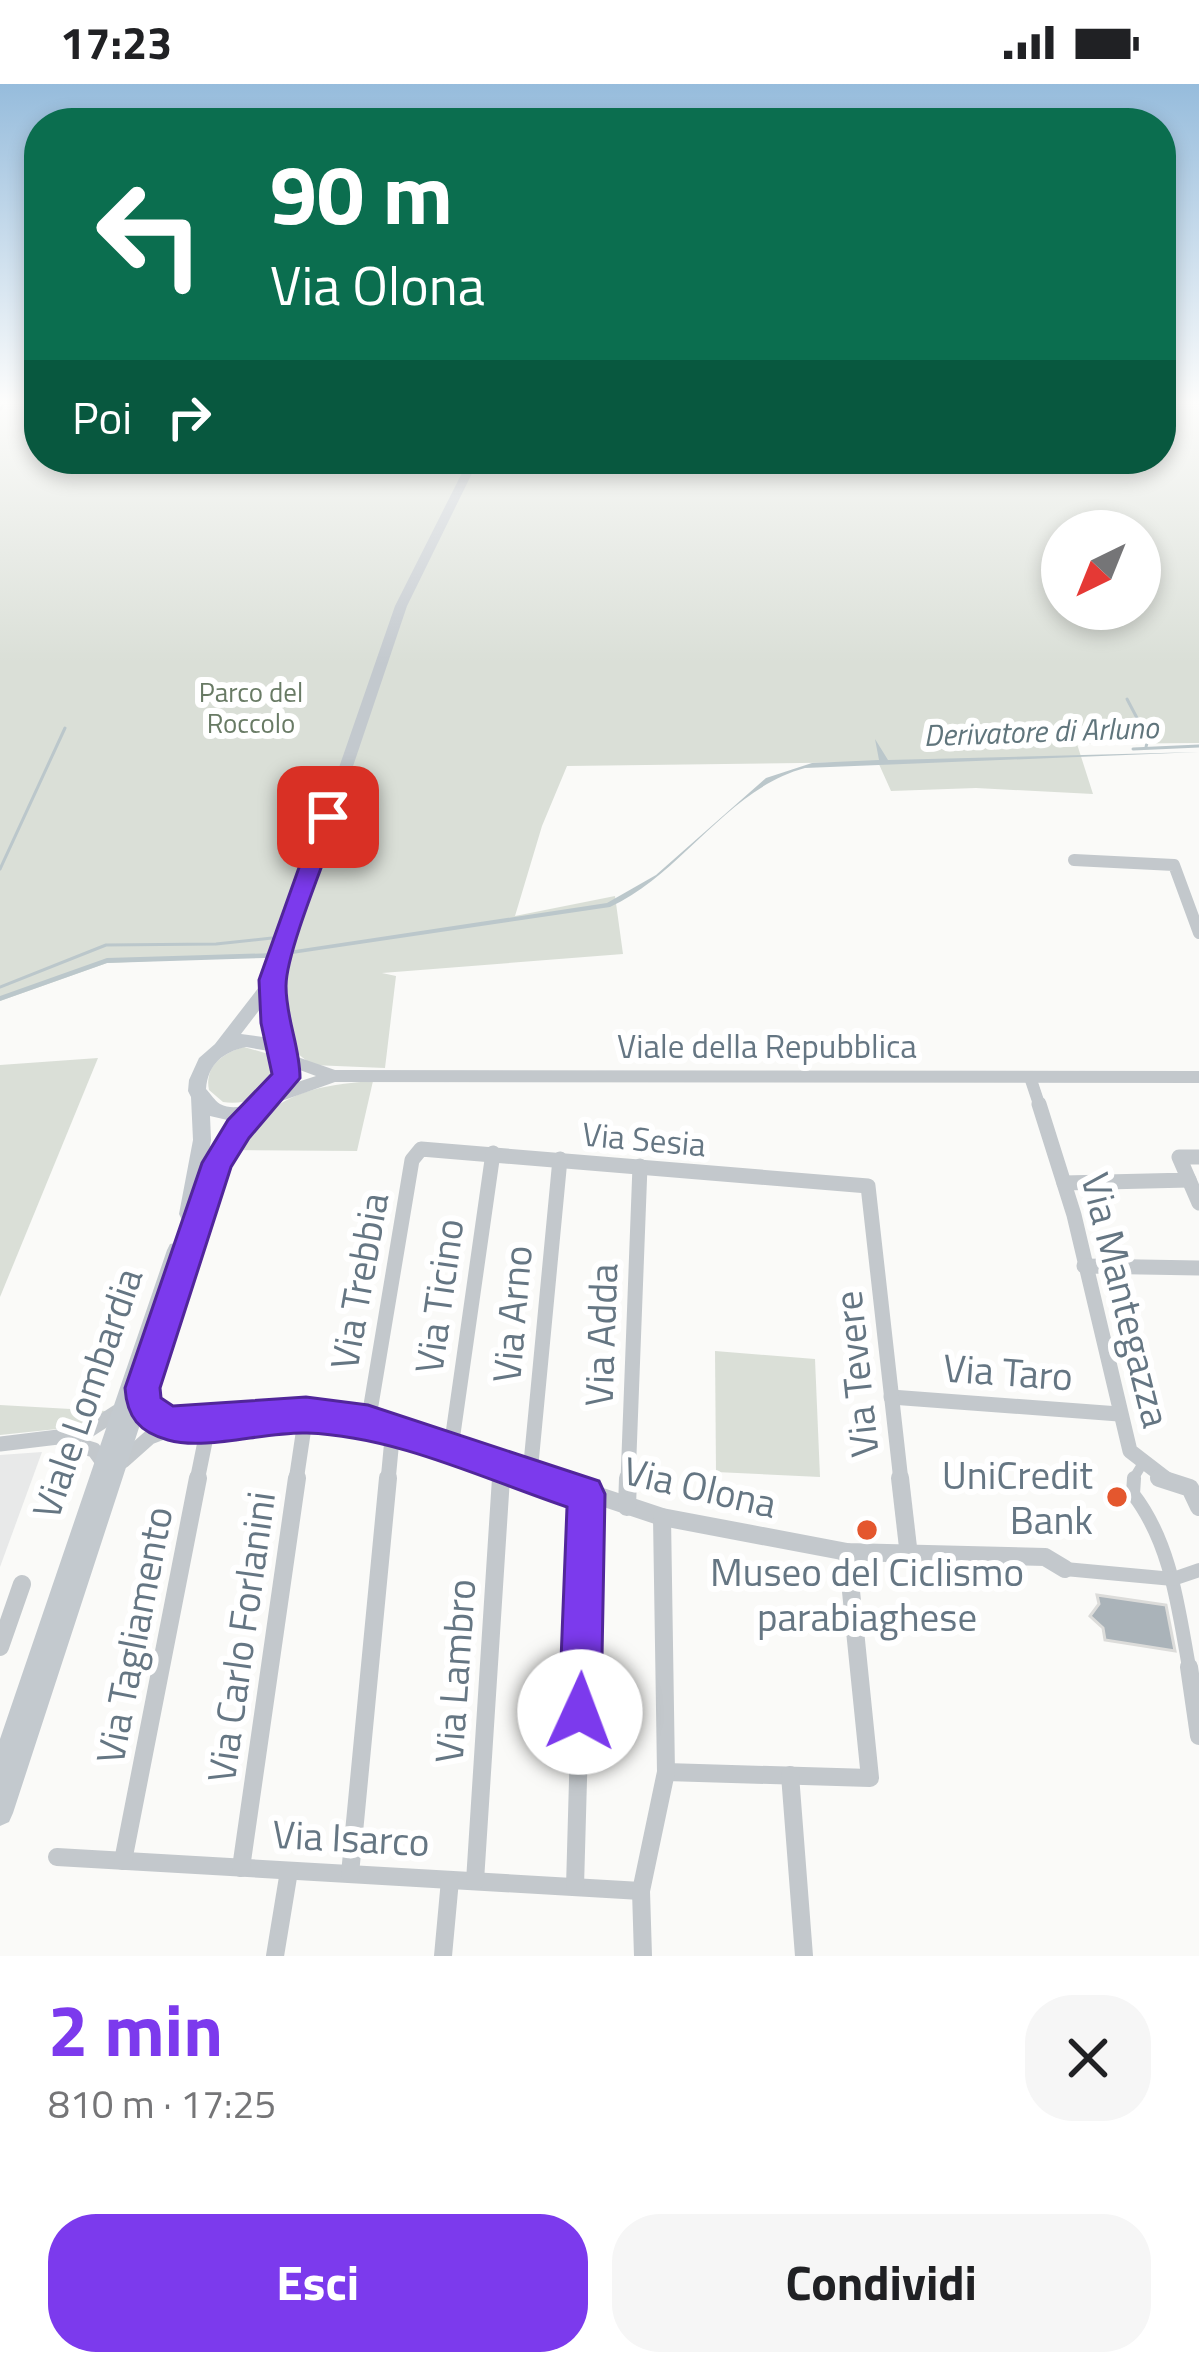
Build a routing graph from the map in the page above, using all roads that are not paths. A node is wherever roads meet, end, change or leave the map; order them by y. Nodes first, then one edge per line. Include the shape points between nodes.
1 (459, 489) edge
2 (1075, 860) dead end
3 (1199, 933) edge
4 (273, 980) junction
5 (222, 1047) junction
6 (283, 1054) junction
7 (335, 1076) junction
8 (1030, 1077) junction
9 (1199, 1077) edge
10 (200, 1097) junction
11 (266, 1101) junction
12 (417, 1151) joint
13 (493, 1153) junction
14 (1199, 1157) edge
15 (560, 1159) junction
16 (640, 1166) junction
17 (1189, 1180) junction
18 (1064, 1183) junction
19 (868, 1186) joint
20 (1199, 1203) edge
21 (1084, 1266) junction
22 (1199, 1268) edge
23 (134, 1394) junction
24 (891, 1397) junction
25 (306, 1414) junction
26 (1119, 1414) junction
27 (209, 1422) junction
28 (368, 1423) junction
29 (184, 1424) junction
30 (393, 1428) junction
31 (55, 1440) junction
32 (0, 1444) edge
33 (452, 1448) junction
34 (1143, 1463) junction
35 (502, 1465) junction
36 (108, 1471) junction
37 (530, 1474) junction
38 (586, 1494) junction
39 (627, 1507) junction
40 (1199, 1507) edge
41 (662, 1517) junction
42 (847, 1552) junction
43 (909, 1556) junction
44 (1065, 1569) joint
45 (1199, 1570) edge
46 (1172, 1579) junction
47 (22, 1584) dead end
48 (0, 1647) edge
49 (1190, 1666) joint
50 (1199, 1736) edge
51 (666, 1772) junction
52 (790, 1775) junction
53 (0, 1778) edge
54 (0, 1813) edge
55 (57, 1857) dead end
56 (123, 1861) junction
57 (241, 1868) junction
58 (289, 1871) junction
59 (350, 1874) junction
60 (450, 1880) junction
61 (475, 1881) junction
62 (575, 1887) junction
63 (640, 1891) junction
64 (274, 1956) edge
65 (443, 1956) edge
66 (643, 1956) edge
67 (804, 1956) edge

1 - 4 main road via 401,606
2 - 3 street via 1174,865
4 - 5 main road
4 - 6 main road
5 - 6 main road via 254,1039
5 - 10 main road via 199,1071
6 - 7 street
6 - 11 main road via 286,1078
7 - 8 street, Viale della Repubblica
7 - 11 street
8 - 9 street, Viale della Repubblica
8 - 18 street, Via Mantegazza
10 - 11 main road via 224,1112
10 - 23 main road, Viale Lombardia via 194,1195
11 - 23 main road, Viale Lombardia via 218,1163
12 - 13 street, Via Sesia
12 - 28 street, Via Trebbia
13 - 15 street, Via Sesia
13 - 33 street, Via Ticino
14 - 17 street via 1179,1157
15 - 16 street, Via Sesia
15 - 37 street, Via Arno
16 - 19 street, Via Sesia
16 - 39 street, Via Adda
17 - 18 street
17 - 20 street
18 - 21 street, Via Mantegazza
19 - 24 street, Via Tevere
21 - 22 street
21 - 26 street, Via Mantegazza
23 - 29 street via 148,1413
23 - 31 street via 94,1430
23 - 36 main road, Viale Lombardia
24 - 26 street, Via Taro
24 - 43 street, Via Tevere
25 - 27 street, Via Olona
25 - 28 street, Via Olona
25 - 57 street, Via Carlo Forlanini
26 - 34 street, Via Mantegazza via 1130,1451
27 - 29 street, Via Olona
27 - 56 street, Via Tagliamento
28 - 30 street, Via Olona
29 - 36 street, Via Olona via 140,1444
30 - 33 street, Via Olona
30 - 59 street
31 - 32 street
31 - 36 street via 87,1446
33 - 35 street, Via Olona
34 - 40 street, Via Mantegazza via 1190,1489
34 - 46 street via 1133,1494 1151,1516
35 - 37 street, Via Olona
35 - 61 street, Via Lambro
36 - 53 main road, Viale Lombardia
36 - 54 main road, Viale Lombardia
37 - 38 street, Via Olona
38 - 39 street, Via Olona
38 - 62 street
39 - 41 street, Via Olona
41 - 42 street, Via Olona
41 - 51 street
42 - 43 street, Via Olona
42 - 52 street via 870,1778
43 - 44 street, Via Olona via 1045,1557
44 - 46 street
45 - 46 street
46 - 49 street
47 - 48 street
49 - 50 street
51 - 52 street
51 - 63 street
52 - 67 street
55 - 56 street, Via Isarco
56 - 57 street, Via Isarco
57 - 58 street, Via Isarco
58 - 59 street, Via Isarco
58 - 64 street
59 - 60 street, Via Isarco
60 - 61 street, Via Isarco
60 - 65 street
61 - 62 street, Via Isarco
62 - 63 street, Via Isarco
63 - 66 street

